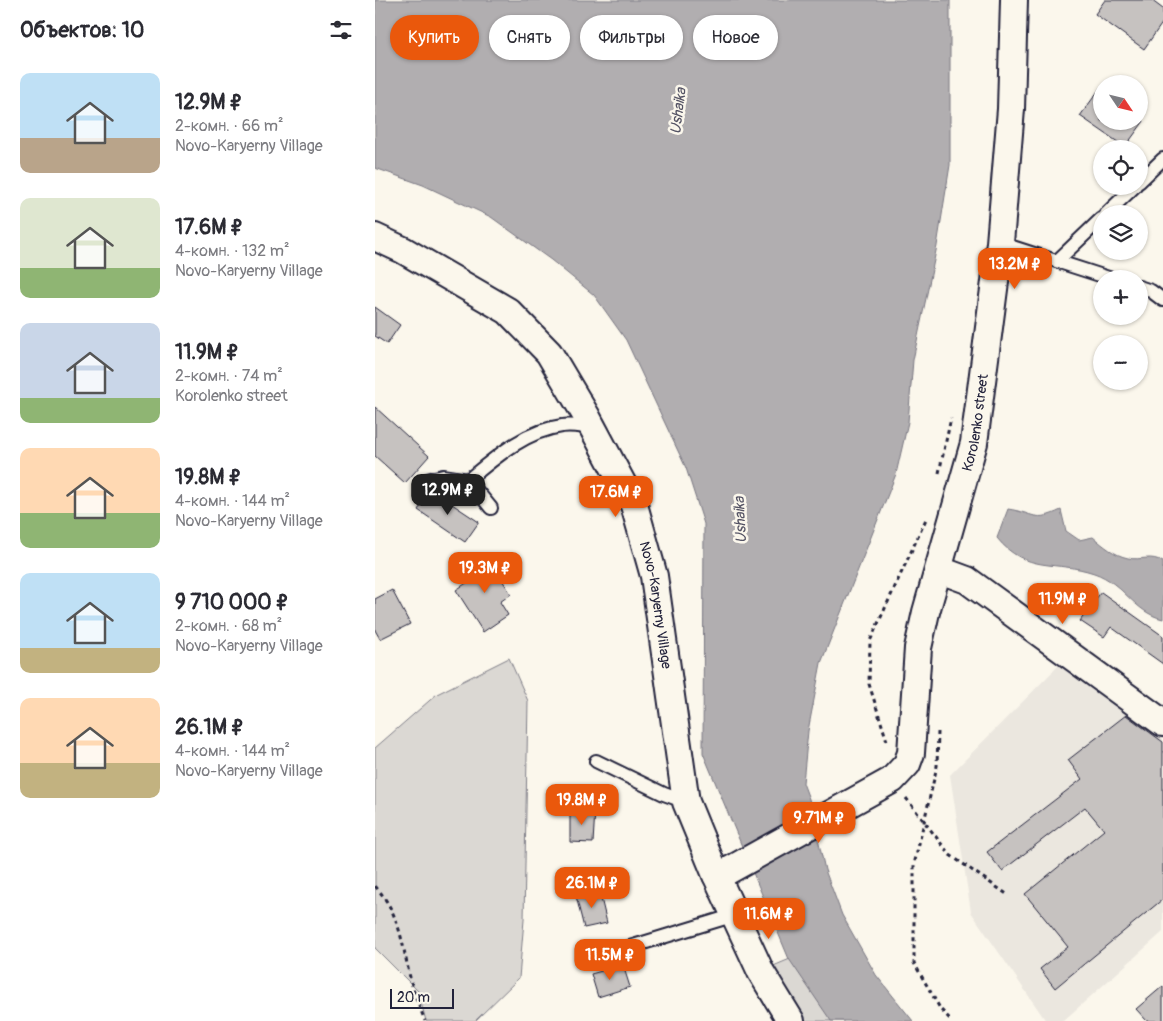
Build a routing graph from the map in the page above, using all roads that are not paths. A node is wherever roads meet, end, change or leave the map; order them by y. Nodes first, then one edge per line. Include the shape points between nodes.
1 (1014, 0) edge
2 (1163, 159) edge
3 (1148, 173) edge
4 (1126, 195) edge
5 (1115, 205) edge
6 (1093, 226) edge
7 (375, 238) edge
8 (1000, 243) junction
9 (1057, 261) junction
10 (1093, 273) edge
11 (1148, 290) edge
12 (1163, 300) edge
13 (593, 428) junction
14 (427, 480) dead end
15 (468, 480) junction
16 (491, 508) dead end
17 (940, 570) junction
18 (1163, 724) edge
19 (597, 760) dead end
20 (687, 802) junction
21 (721, 874) junction
22 (735, 916) junction
23 (584, 961) dead end
24 (791, 1021) edge

1 - 8 street, Korolenko street via 1011,109
2 - 3 lane
4 - 5 lane
6 - 9 lane
7 - 13 street, Novo-Karyerny Village via 403,250 508,311 549,353
8 - 9 lane
8 - 17 street, Korolenko street via 974,443
9 - 10 lane
11 - 12 lane
13 - 15 lane via 563,425 537,432 507,449
13 - 20 street, Novo-Karyerny Village via 634,505 654,576
14 - 15 lane via 443,476
15 - 16 lane
17 - 18 street via 967,580
17 - 21 street, Korolenko street via 918,648 911,753 901,774
19 - 20 lane
20 - 21 street, Novo-Karyerny Village
21 - 22 street, Novo-Karyerny Village
22 - 23 lane
22 - 24 street, Novo-Karyerny Village via 761,972

